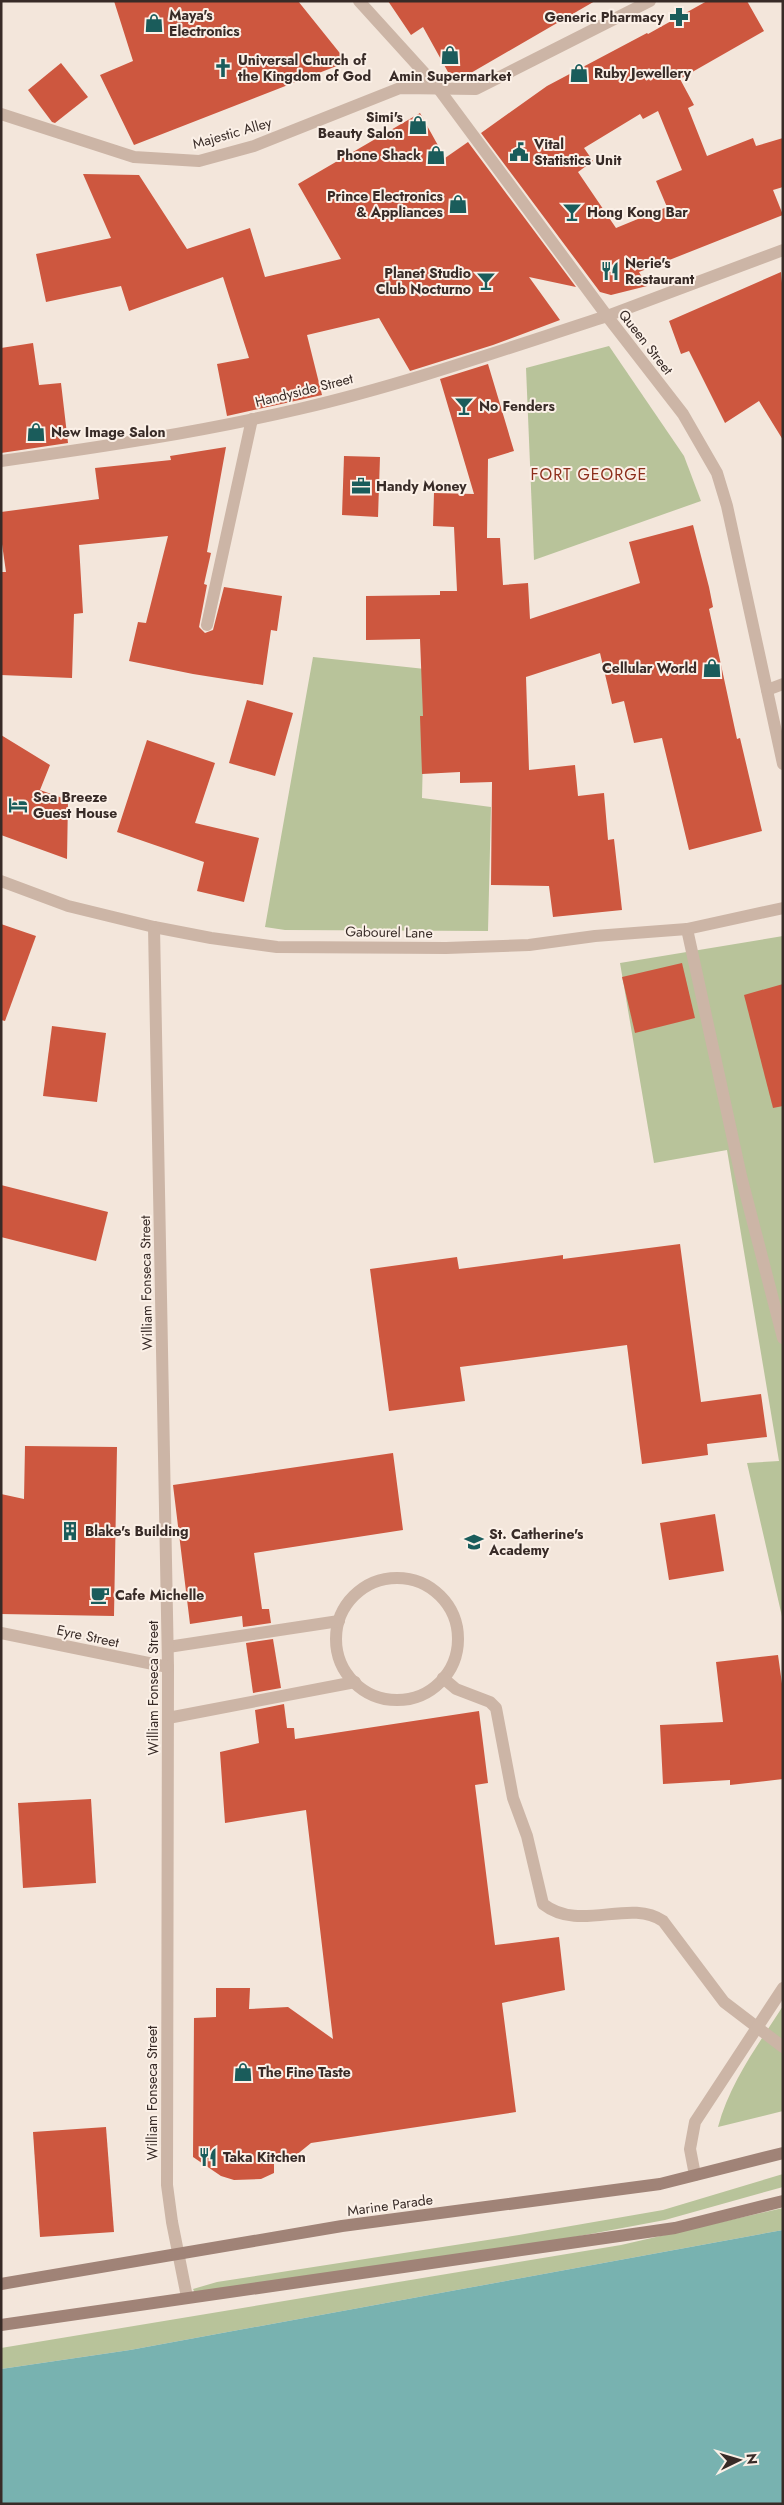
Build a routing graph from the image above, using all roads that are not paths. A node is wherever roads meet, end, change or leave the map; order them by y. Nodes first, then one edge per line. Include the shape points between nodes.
1 (359, 1) edge
2 (650, 1) edge
3 (438, 88) junction
4 (1, 114) edge
5 (783, 250) edge
6 (607, 316) junction
7 (252, 419) junction
8 (1, 461) edge
9 (207, 625) dead end
10 (783, 684) edge
11 (768, 690) junction
12 (783, 764) edge
13 (1, 881) edge
14 (783, 908) edge
15 (154, 927) junction
16 (687, 929) junction
17 (783, 1338) edge
18 (339, 1621) junction
19 (1, 1633) edge
20 (168, 1647) junction
21 (168, 1667) junction
22 (443, 1678) junction
23 (355, 1682) junction
24 (168, 1718) junction
25 (783, 1988) edge
26 (756, 2029) junction
27 (783, 2047) edge
28 (783, 2153) edge
29 (694, 2175) junction
30 (783, 2201) edge
31 (177, 2254) junction
32 (1, 2284) edge
33 (187, 2297) junction
34 (1, 2325) edge

1 - 3 street, Queen Street
2 - 3 street, Majestic Alley via 476,89
3 - 4 street, Majestic Alley via 400,88 254,146 199,161 134,157
3 - 6 street, Queen Street
5 - 6 street, Handyside Street
6 - 7 street, Handyside Street via 433,371 300,409
6 - 11 street, Queen Street via 684,414 717,473
7 - 8 street, Handyside Street via 120,445
7 - 9 street
10 - 11 street
11 - 12 street, Queen Street
13 - 15 street, Gabourel Lane via 68,906
14 - 16 street, Gabourel Lane
15 - 16 street, Gabourel Lane via 277,947 446,948 529,945
15 - 20 street, William Fonseca Street
16 - 17 street via 741,1176
18 - 20 street
18 - 22 street via 352,1597 368,1584 387,1578 407,1578 426,1584 453,1613 458,1632 457,1653
18 - 23 street via 337,1653 345,1672
19 - 21 street, Eyre Street
20 - 21 street, William Fonseca Street
21 - 24 street, William Fonseca Street
22 - 23 street via 418,1697 398,1701 377,1697
22 - 26 street via 456,1689 490,1702 496,1708 513,1798 527,1836 543,1904 552,1911 586,1917 653,1914 663,1921 724,2002
23 - 24 street
24 - 31 street, William Fonseca Street via 167,2185
25 - 26 street
26 - 27 street
26 - 29 street via 695,2122 690,2149
28 - 29 main road, Marine Parade
29 - 31 main road, Marine Parade via 660,2184 342,2226
30 - 33 main road via 675,2228
31 - 32 main road, Marine Parade
31 - 33 street, William Fonseca Street
33 - 34 main road

